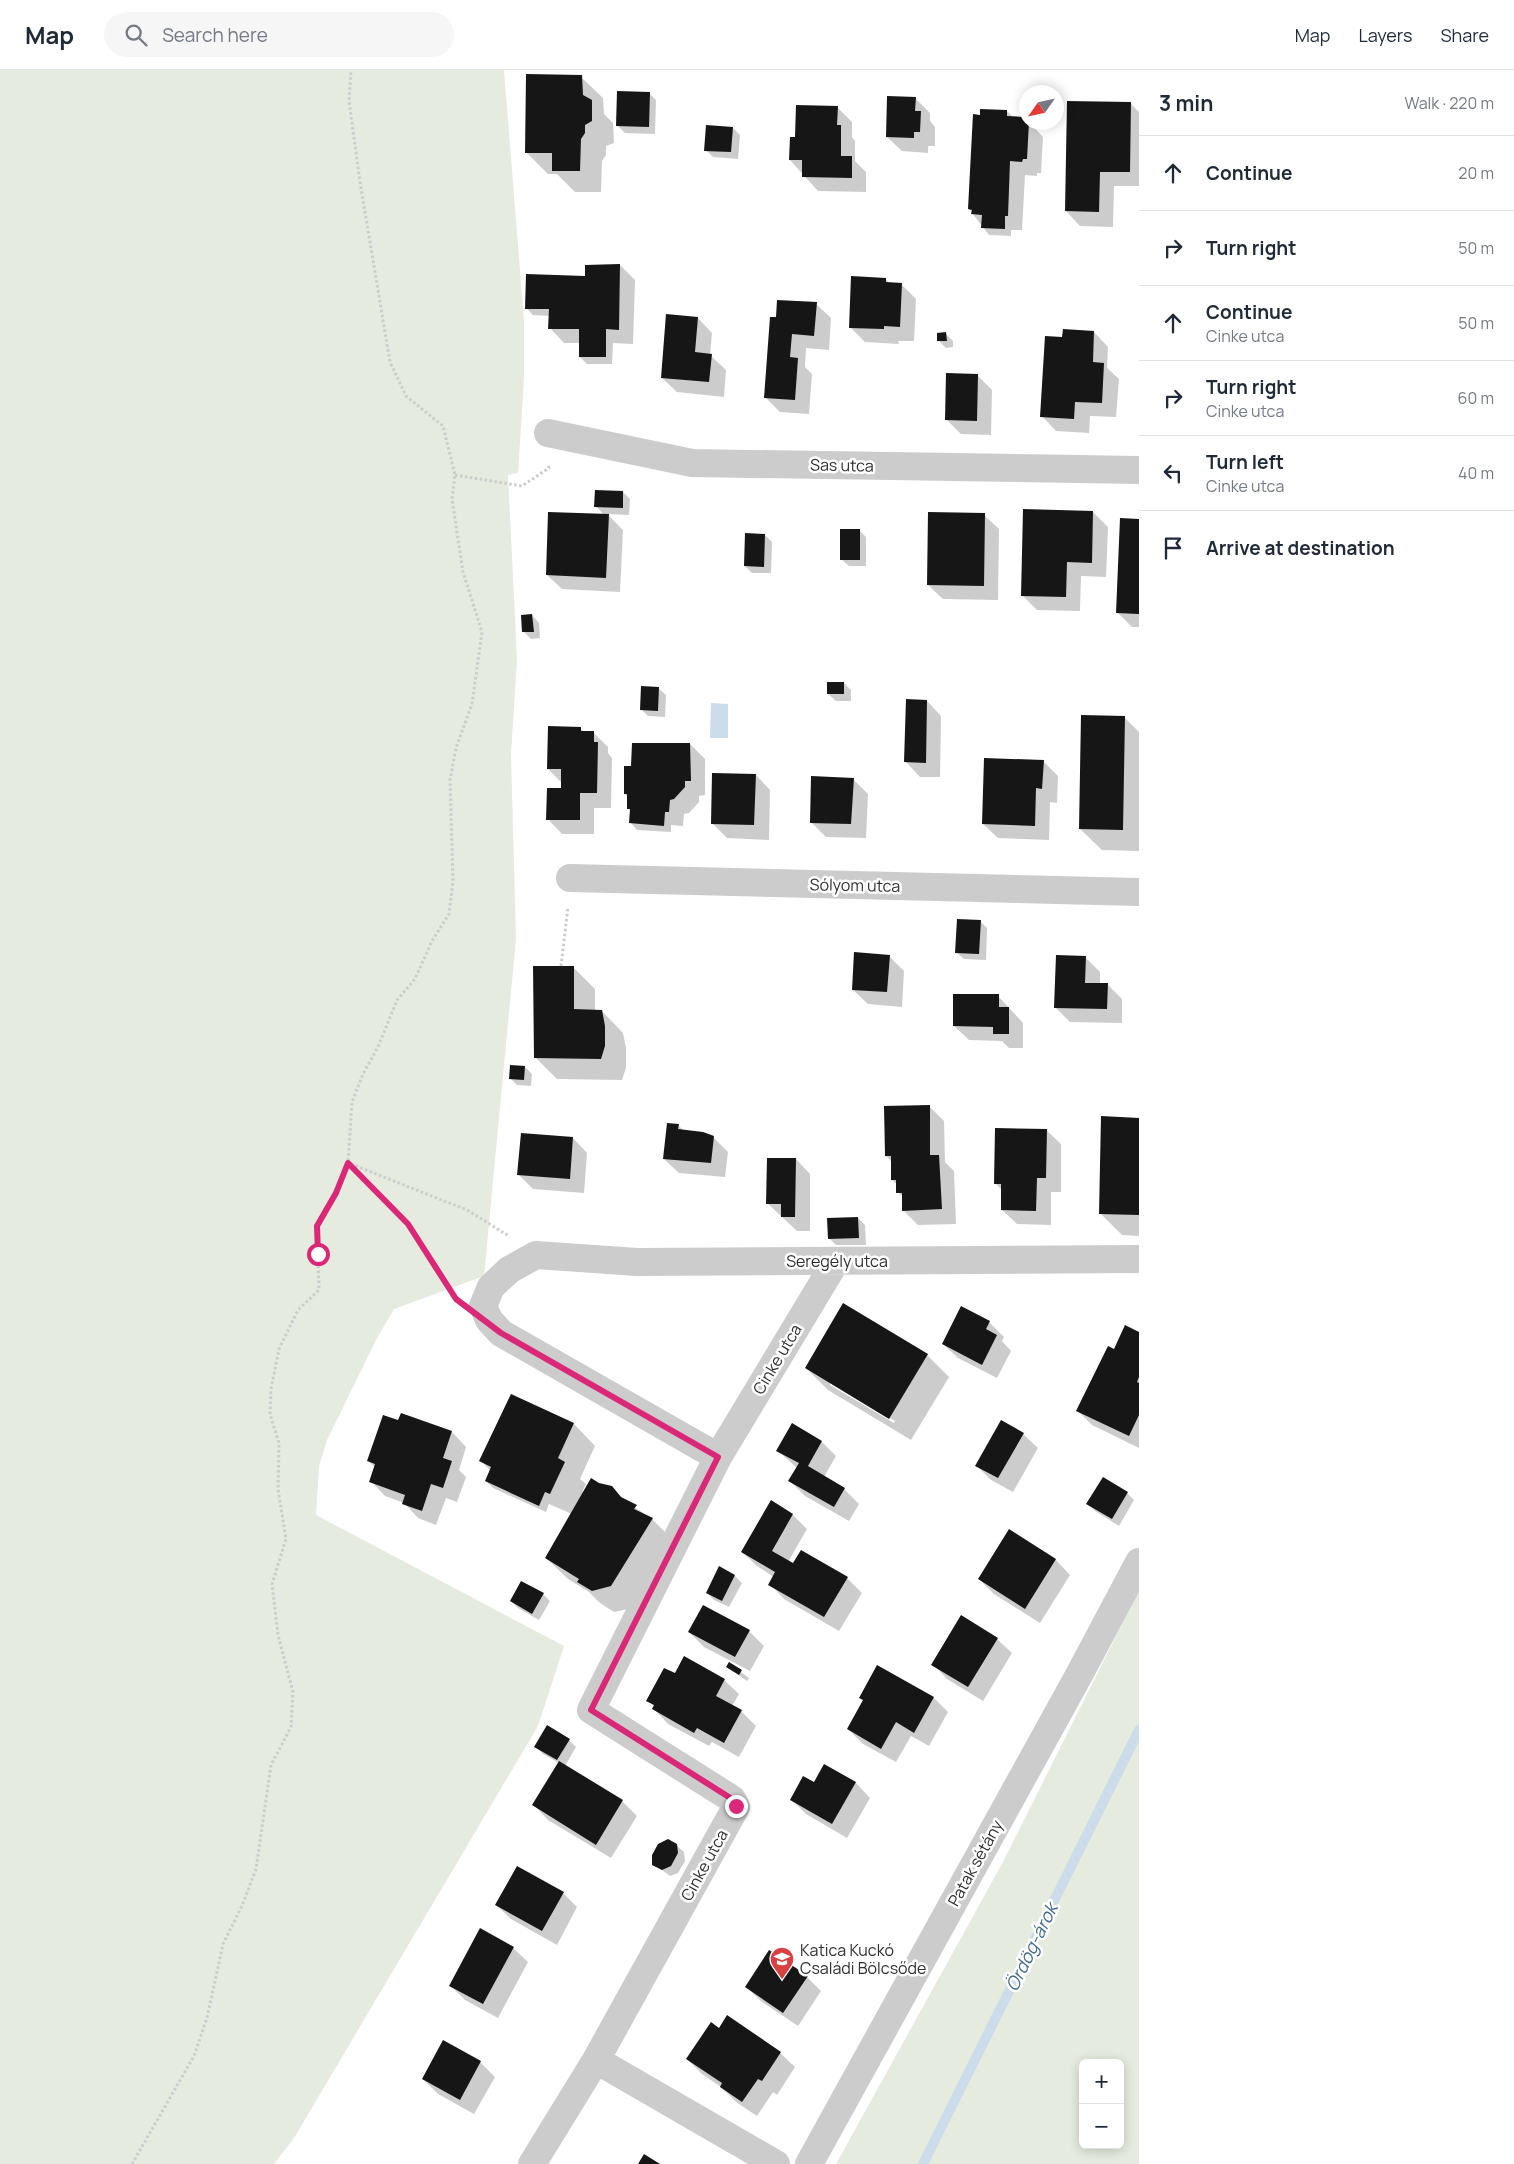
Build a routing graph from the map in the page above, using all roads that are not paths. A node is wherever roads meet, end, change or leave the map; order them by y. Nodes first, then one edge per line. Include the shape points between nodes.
1 (548, 432) road end
2 (1139, 470) edge
3 (570, 878) road end
4 (1139, 892) edge
5 (1139, 1259) edge
6 (836, 1261) junction
7 (718, 1457) junction
8 (1139, 1562) edge
9 (596, 2060) junction
10 (532, 2164) edge
11 (776, 2164) edge
12 (809, 2164) edge

1 - 2 street, Sas utca via 692,463
3 - 4 street, Sólyom utca
5 - 6 street, Seregély utca
6 - 7 street, Cinke utca
6 - 7 street, Seregély utca via 637,1262 536,1255 509,1270 491,1287 483,1306 489,1320 501,1333
7 - 9 street, Cinke utca via 591,1710 732,1799 736,1806
8 - 12 street, Patak sétány
9 - 10 street, Cinke utca
9 - 11 street

